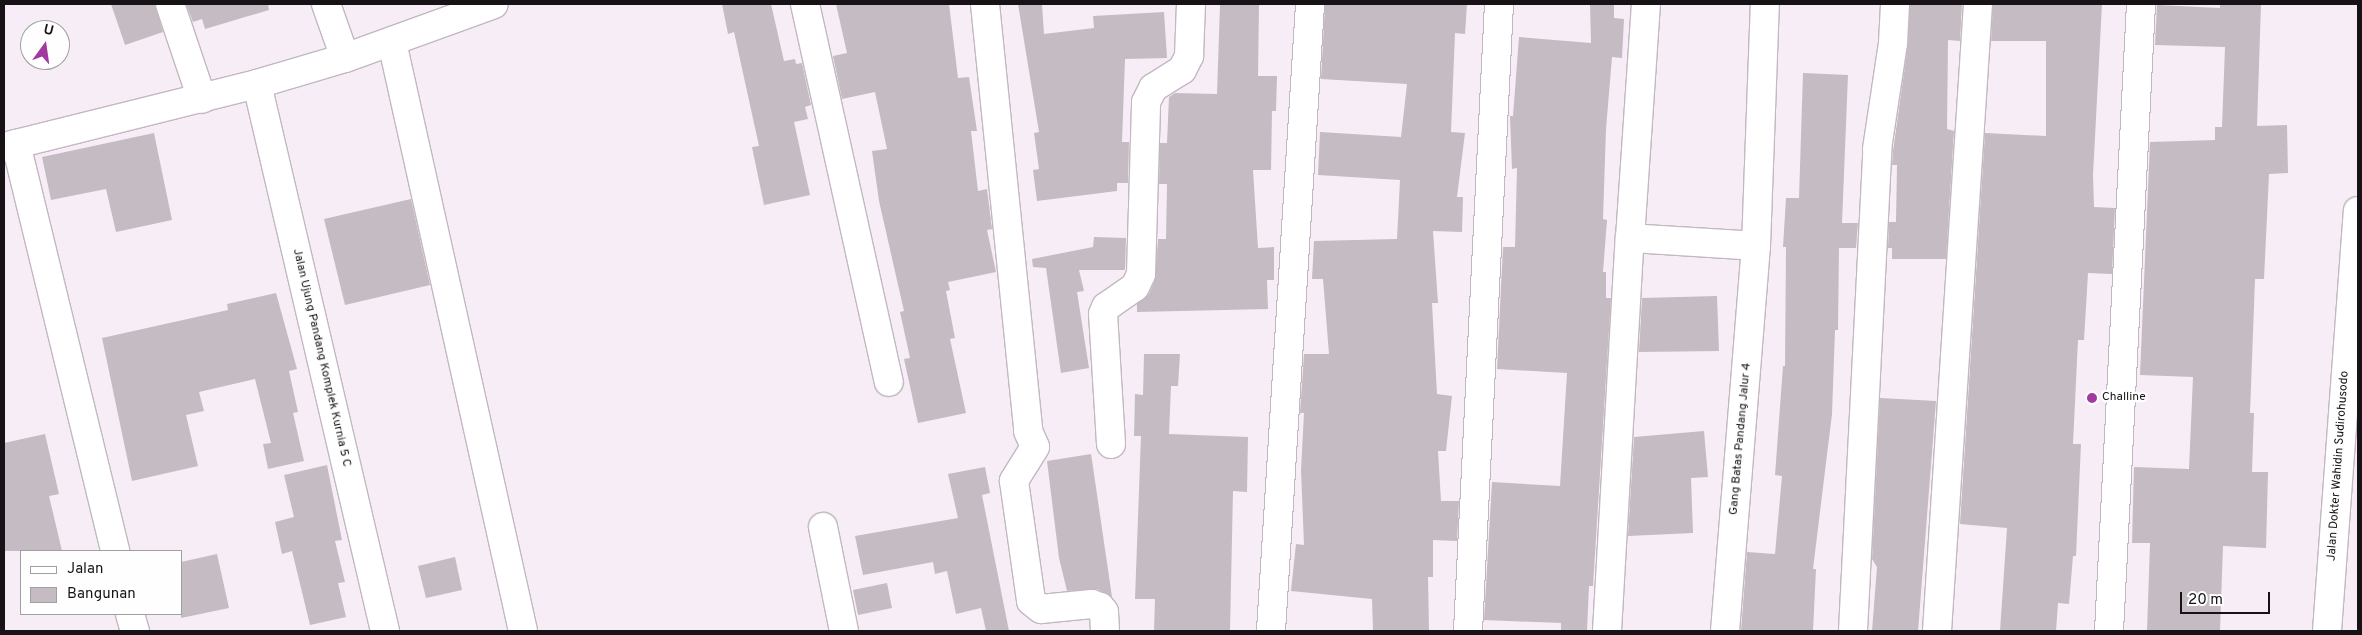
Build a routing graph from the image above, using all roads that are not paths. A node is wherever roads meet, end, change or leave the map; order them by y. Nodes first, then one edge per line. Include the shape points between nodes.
1 (170, 4) edge
2 (326, 4) edge
3 (494, 4) edge
4 (805, 4) edge
5 (985, 4) edge
6 (1190, 4) edge
7 (1310, 4) edge
8 (1499, 4) edge
9 (1646, 4) edge
10 (1765, 4) edge
11 (1895, 4) edge
12 (1978, 4) edge
13 (2141, 4) edge
14 (392, 42) junction
15 (345, 58) junction
16 (257, 84) junction
17 (202, 99) junction
18 (10, 145) edge
19 (2358, 211) edge
20 (1630, 238) junction
21 (1756, 246) junction
22 (889, 382) dead end
23 (1111, 444) dead end
24 (823, 527) dead end
25 (115, 550) edge
26 (130, 615) edge
27 (134, 631) edge
28 (385, 631) edge
29 (523, 631) edge
30 (844, 631) edge
31 (1105, 631) edge
32 (1271, 631) edge
33 (1468, 631) edge
34 (1607, 631) edge
35 (1725, 631) edge
36 (1853, 631) edge
37 (1937, 631) edge
38 (2109, 631) edge
39 (2326, 631) edge

1 - 17 street
2 - 15 street
3 - 14 street
4 - 22 street
5 - 31 street via 1028,431 1035,447 1014,481 1031,601 1041,609 1092,604 1100,607 1104,612
6 - 23 street via 1189,56 1182,70 1153,88 1146,102 1141,274 1136,287 1106,306 1103,314
7 - 32 street
8 - 33 street
9 - 20 street
10 - 21 street, Gang Batas Pandang Jalur 4
11 - 36 street via 1876,167
12 - 37 street
13 - 38 street
14 - 15 street
14 - 29 street
15 - 16 street
16 - 17 street
16 - 28 street, Jalan Ujung Pandang Komplek Kurnia 5 C
17 - 18 street
18 - 25 street
19 - 39 street, Jalan Dokter Wahidin Sudirohusodo
20 - 21 street
20 - 34 street
21 - 35 street, Gang Batas Pandang Jalur 4
24 - 30 street
26 - 27 street

